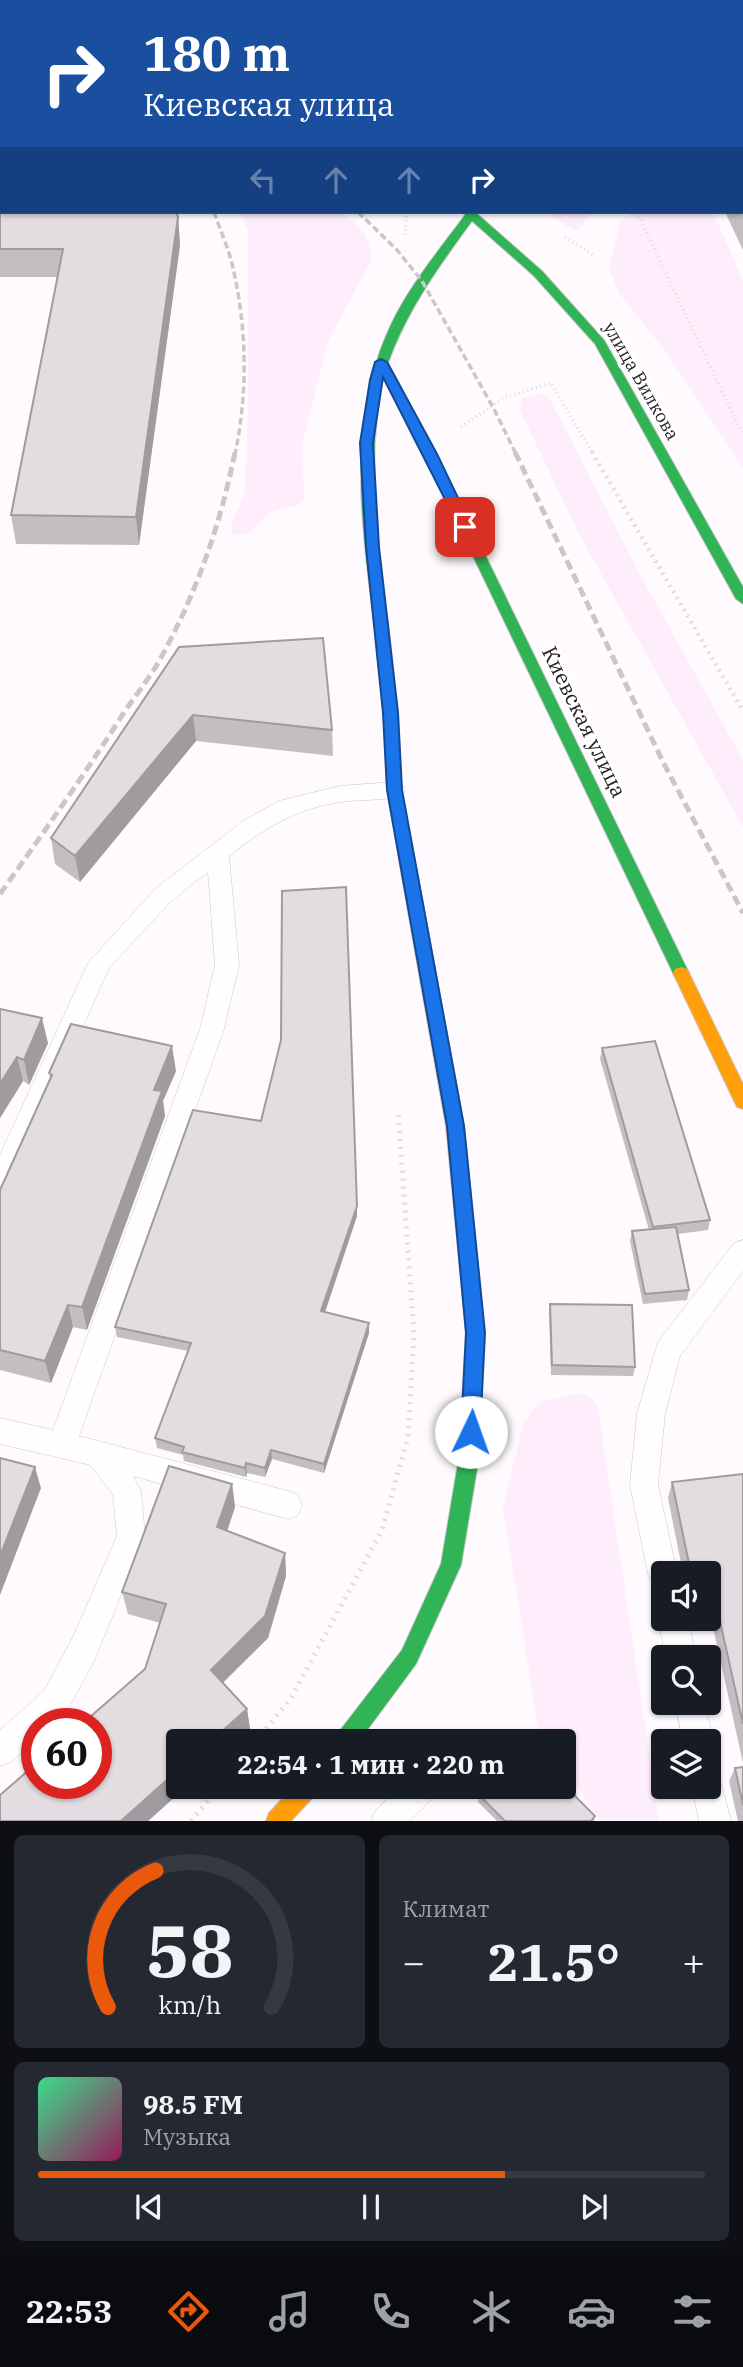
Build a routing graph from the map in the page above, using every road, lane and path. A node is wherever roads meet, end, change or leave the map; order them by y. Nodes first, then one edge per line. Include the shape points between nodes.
1 (407, 214) edge
2 (469, 214) edge
3 (471, 214) edge
4 (638, 214) edge
5 (405, 235) dead end
6 (381, 362) junction
7 (743, 436) edge
8 (430, 454) junction
9 (743, 599) edge
10 (743, 711) edge
11 (394, 790) junction
12 (217, 853) junction
13 (743, 1102) edge
14 (398, 1106) dead end
15 (0, 1184) edge
16 (743, 1251) edge
17 (0, 1431) edge
18 (62, 1444) junction
19 (100, 1454) junction
20 (288, 1505) dead end
21 (660, 1561) edge
22 (266, 1729) edge
23 (355, 1729) edge
24 (0, 1751) edge
25 (209, 1799) edge
26 (296, 1799) edge
27 (410, 1799) edge
28 (710, 1799) edge
29 (191, 1821) edge
30 (277, 1821) edge
31 (387, 1821) edge
32 (715, 1821) edge

1 - 5 path
2 - 6 main road via 410,300
3 - 9 main road, улица Вилкова via 524,257 600,343
4 - 7 path
6 - 8 main road, Киевская улица
6 - 11 main road via 366,443
8 - 10 path via 490,403 523,388 551,383
8 - 13 main road, Киевская улица
11 - 12 lane via 340,794 287,807
11 - 23 main road via 455,1126 475,1333 469,1457 451,1565 409,1657
12 - 15 lane via 163,895 100,963
12 - 18 lane via 227,965 212,1029
14 - 22 path via 414,1335 408,1437 382,1530 291,1698
16 - 21 lane via 668,1350 651,1414 644,1485
17 - 18 lane
18 - 19 lane
19 - 20 lane
19 - 24 lane via 127,1491 131,1536 84,1648 55,1702
25 - 29 path
26 - 30 main road
27 - 31 lane
28 - 32 lane

